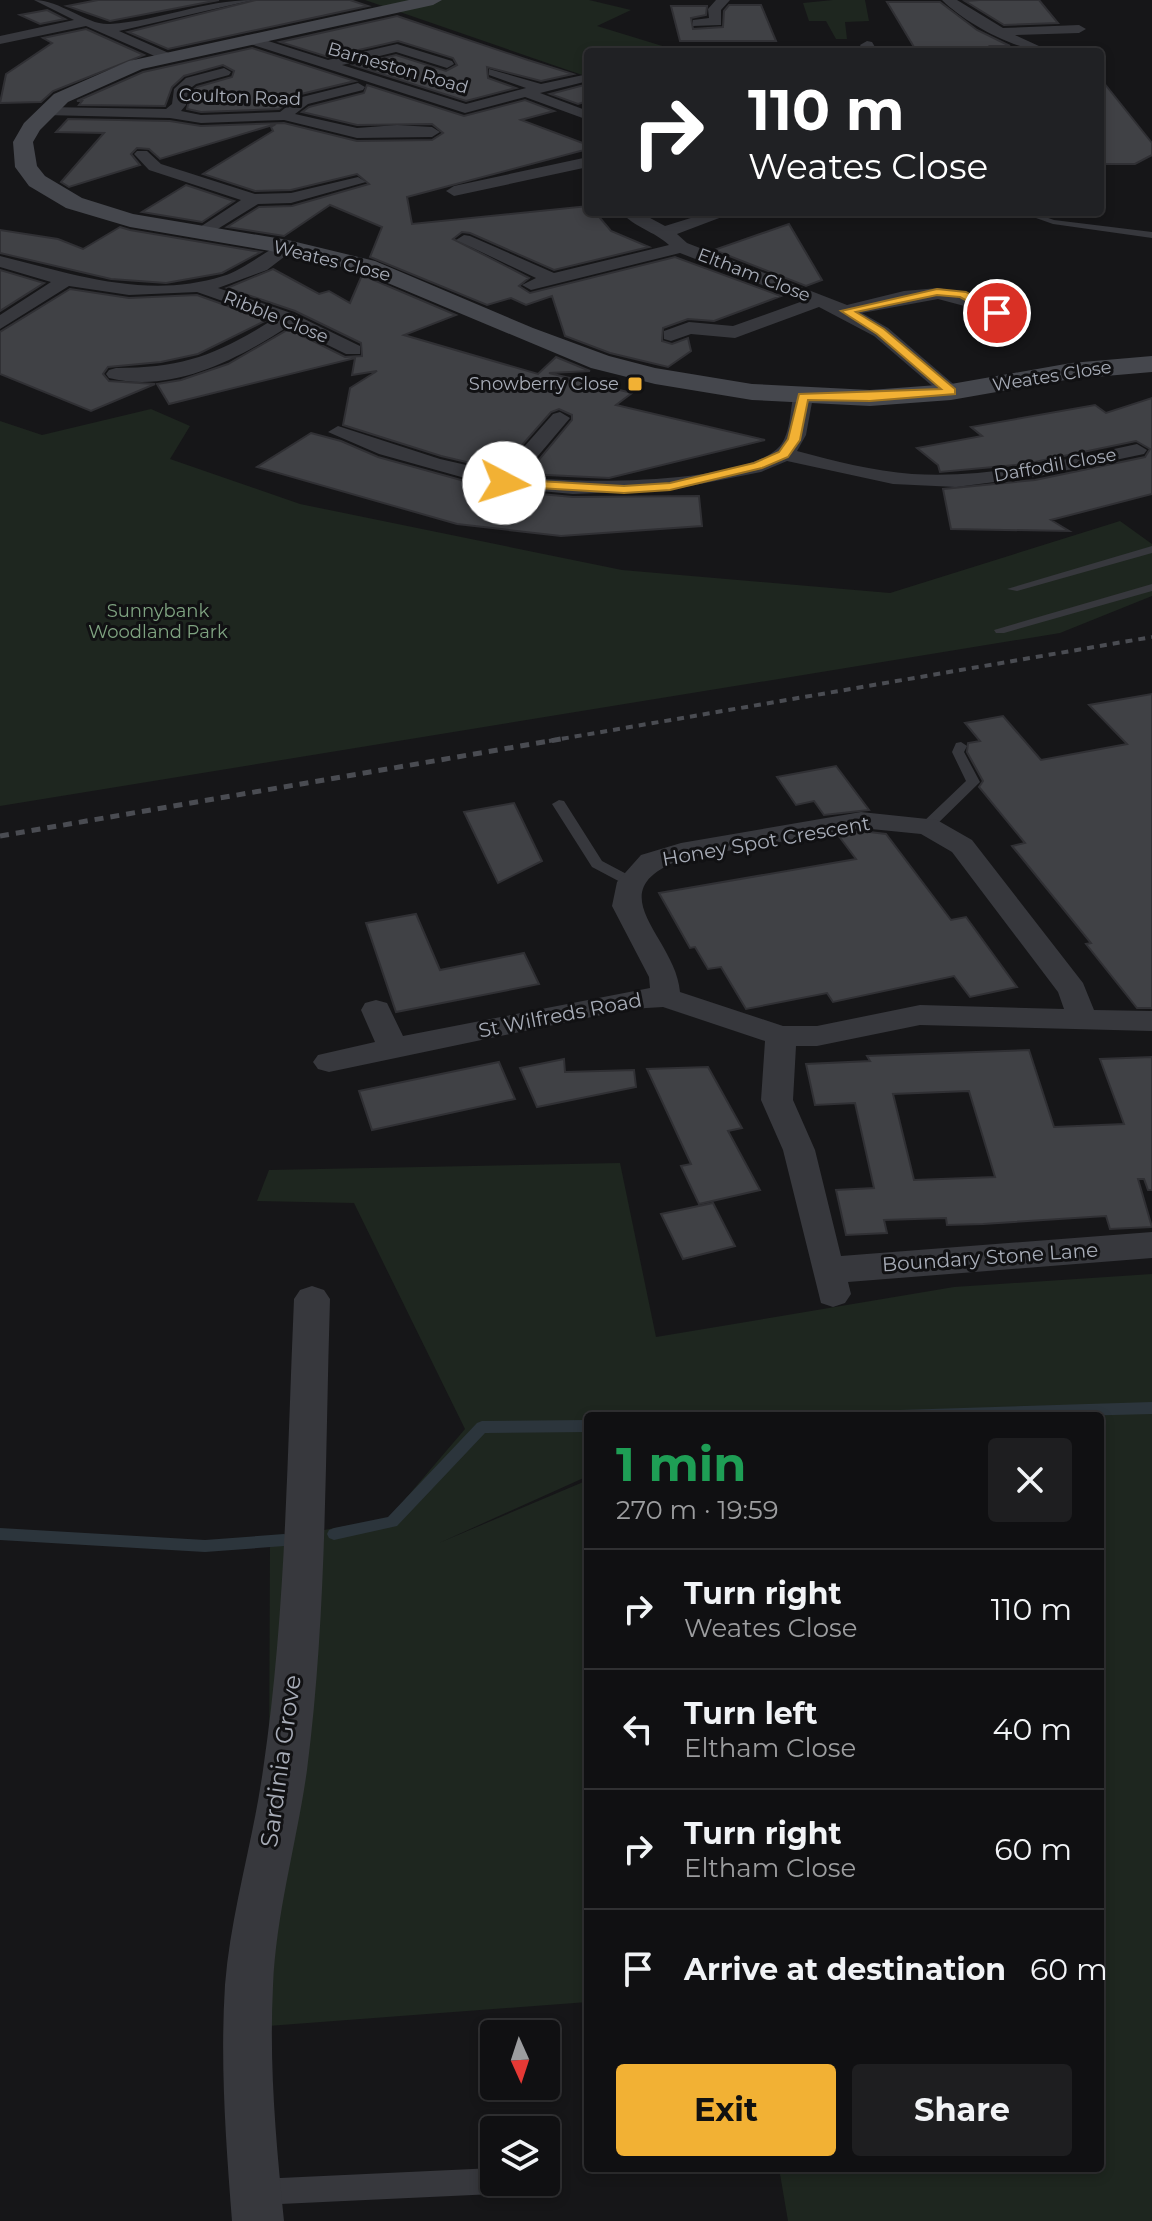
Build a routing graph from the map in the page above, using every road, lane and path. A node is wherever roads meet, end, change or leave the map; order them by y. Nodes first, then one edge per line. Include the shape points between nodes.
1 (40, 0) edge
2 (247, 0) edge
3 (433, 0) edge
4 (724, 0) edge
5 (948, 0) edge
6 (84, 22) junction
7 (698, 23) dead end
8 (1078, 29) dead end
9 (103, 30) junction
10 (997, 31) junction
11 (249, 39) junction
12 (0, 40) edge
13 (1036, 48) edge
14 (166, 57) junction
15 (447, 64) dead end
16 (325, 65) junction
17 (224, 72) dead end
18 (494, 72) dead end
19 (584, 77) edge
20 (358, 87) dead end
21 (541, 89) junction
22 (526, 93) junction
23 (45, 111) junction
24 (170, 114) junction
25 (584, 115) edge
26 (284, 116) junction
27 (432, 132) dead end
28 (142, 154) dead end
29 (584, 163) edge
30 (569, 165) junction
31 (584, 171) edge
32 (358, 182) dead end
33 (473, 185) junction
34 (454, 191) dead end
35 (496, 194) dead end
36 (254, 199) junction
37 (634, 216) edge
38 (715, 216) edge
39 (1035, 216) edge
40 (665, 232) junction
41 (203, 233) junction
42 (486, 233) dead end
43 (1152, 235) edge
44 (464, 240) junction
45 (442, 246) dead end
46 (288, 247) junction
47 (681, 247) junction
48 (0, 261) edge
49 (552, 278) junction
50 (65, 281) junction
51 (531, 285) dead end
52 (199, 287) junction
53 (819, 301) junction
54 (846, 311) junction
55 (288, 318) junction
56 (990, 318) dead end
57 (0, 323) edge
58 (671, 335) dead end
59 (353, 350) dead end
60 (1152, 364) edge
61 (116, 374) dead end
62 (951, 392) junction
63 (803, 397) junction
64 (560, 418) dead end
65 (338, 432) dead end
66 (1137, 450) dead end
67 (784, 454) junction
68 (504, 483) junction
69 (1152, 549) edge
70 (1152, 587) edge
71 (1013, 589) dead end
72 (1000, 630) dead end
73 (961, 746) dead end
74 (559, 804) dead end
75 (927, 826) junction
76 (631, 882) junction
77 (665, 997) junction
78 (376, 1010) dead end
79 (1082, 1018) junction
80 (1152, 1021) edge
81 (781, 1036) junction
82 (394, 1049) junction
83 (329, 1062) dead end
84 (1152, 1245) edge
85 (312, 1299) dead end
86 (480, 2182) edge
87 (258, 2206) edge

1 - 6 street
2 - 9 street
3 - 11 street, Weates Close
4 - 7 street via 714,9 723,24
5 - 10 street
6 - 9 street
6 - 12 street
8 - 10 street
9 - 14 street
10 - 13 street
11 - 14 street, Weates Close
11 - 16 street, Barneston Road
14 - 23 street, Weates Close via 83,86
15 - 16 street via 397,48
16 - 22 street, Barneston Road via 465,109
17 - 24 street via 191,81 181,89 179,105
18 - 21 street
19 - 21 street, Barneston Road
20 - 26 street via 303,101
21 - 22 street, Barneston Road
22 - 25 street
23 - 24 street, Coulton Road
23 - 41 street, Weates Close via 23,142 26,167 37,181 101,213
24 - 26 street, Coulton Road via 201,119
26 - 27 street, Coulton Road via 347,132
28 - 36 street via 155,167
29 - 30 street
30 - 31 street
30 - 33 street
32 - 36 street via 291,198
33 - 34 street
33 - 35 street
36 - 41 street
37 - 40 street, Eltham Close
38 - 40 street, Eltham Close
39 - 43 lane
40 - 47 street, Eltham Close
41 - 46 street, Weates Close
42 - 44 street
44 - 45 street
44 - 49 street
46 - 52 street via 257,269
46 - 63 street, Weates Close via 367,266 600,362 705,385
47 - 49 street
47 - 53 street, Eltham Close
48 - 50 street
49 - 51 street
50 - 52 street
50 - 57 street
52 - 55 street, Ribble Close
53 - 54 street, Eltham Close
53 - 58 street via 735,332 689,328
54 - 56 street via 937,292 963,294 994,308 997,313
54 - 62 street, Eltham Close via 881,332
55 - 59 street, Ribble Close
55 - 61 street via 213,364 144,382
60 - 62 street, Weates Close via 1071,371
62 - 63 street, Weates Close
63 - 67 street via 794,440
64 - 68 street
65 - 68 street via 397,455
66 - 67 street, Daffodil Close via 1013,477 927,481 857,473
67 - 68 street via 758,466 670,486 576,489
69 - 71 lane
70 - 72 lane
73 - 75 lane via 958,752 973,782
74 - 76 lane via 597,864
75 - 76 street, Honey Spot Crescent via 861,820 681,851 651,861
75 - 79 street, Honey Spot Crescent via 962,846 1072,990
76 - 77 street via 626,906 664,977
77 - 81 street, St Wilfreds Road
77 - 82 street, St Wilfreds Road via 630,999
78 - 82 street
79 - 80 street, St Wilfreds Road
79 - 81 street, St Wilfreds Road via 920,1015 817,1036
81 - 84 street, Boundary Stone Lane via 777,1100 799,1150 830,1282 919,1265
82 - 83 street, St Wilfreds Road
85 - 87 street, Sardinia Grove via 300,1605 285,1771 249,1984 247,2100
86 - 87 lane

